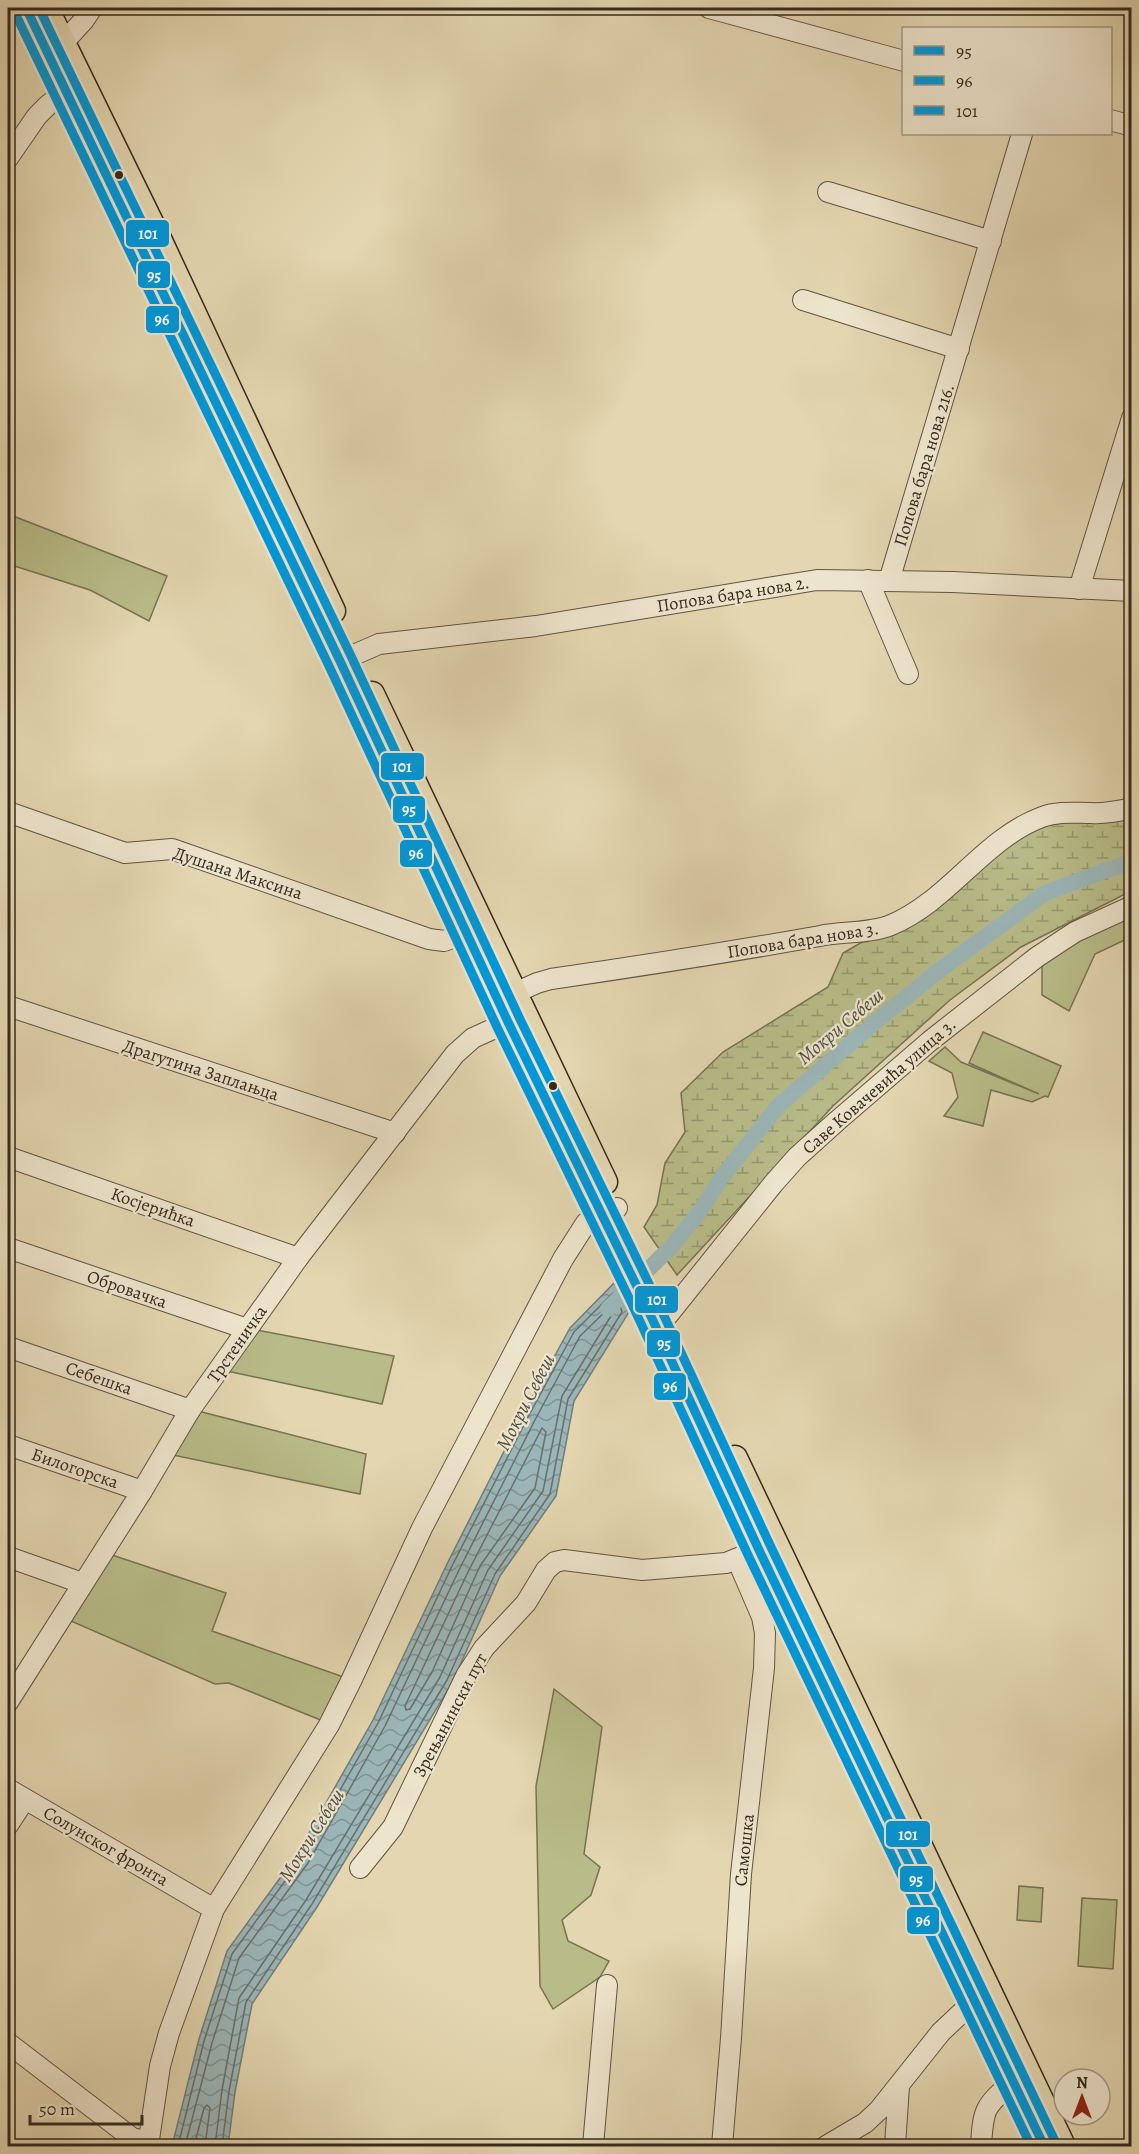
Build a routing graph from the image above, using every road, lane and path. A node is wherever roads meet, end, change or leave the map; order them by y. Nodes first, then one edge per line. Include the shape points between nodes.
1 (26, 8) edge
2 (46, 8) edge
3 (92, 8) edge
4 (709, 8) edge
5 (736, 11) edge
6 (63, 43) junction
7 (902, 61) edge
8 (67, 91) junction
9 (1112, 121) edge
10 (1131, 126) edge
11 (1022, 135) edge
12 (8, 158) edge
13 (828, 192) dead end
14 (991, 241) junction
15 (803, 300) dead end
16 (959, 349) junction
17 (1131, 418) edge
18 (868, 580) junction
19 (889, 581) junction
20 (1079, 589) junction
21 (1131, 591) edge
22 (347, 657) junction
23 (908, 674) dead end
24 (1131, 808) edge
25 (8, 812) edge
26 (1131, 906) edge
27 (466, 933) junction
28 (515, 993) junction
29 (8, 1006) edge
30 (508, 1022) junction
31 (395, 1133) junction
32 (8, 1157) edge
33 (609, 1211) junction
34 (8, 1248) edge
35 (298, 1258) junction
36 (648, 1292) junction
37 (668, 1315) junction
38 (247, 1329) junction
39 (8, 1347) edge
40 (190, 1410) junction
41 (8, 1445) edge
42 (142, 1491) junction
43 (748, 1555) junction
44 (8, 1557) edge
45 (82, 1583) junction
46 (8, 1702) edge
47 (8, 1789) edge
48 (25, 1799) junction
49 (8, 1825) edge
50 (360, 1868) dead end
51 (214, 1909) junction
52 (607, 1985) dead end
53 (975, 2000) junction
54 (8, 2043) edge
55 (1013, 2082) junction
56 (899, 2086) junction
57 (148, 2144) edge
58 (593, 2146) edge
59 (722, 2146) edge
60 (826, 2146) edge
61 (895, 2146) edge
62 (981, 2146) edge
63 (1044, 2146) edge
64 (1063, 2146) edge

1 - 8 main road
2 - 6 main road
3 - 6 street
4 - 5 street
5 - 7 street
6 - 22 main road via 162,243
8 - 12 street via 37,116
8 - 22 main road via 209,391
9 - 10 street
11 - 14 street, Попова бара нова 216.
13 - 14 street
14 - 16 street, Попова бара нова 216.
15 - 16 street
16 - 19 street, Попова бара нова 216.
17 - 20 street
18 - 19 street, Попова бара нова 2.
18 - 22 street, Попова бара нова 2. via 796,583 536,626 379,644
18 - 23 street
19 - 20 street, Попова бара нова 2.
20 - 21 street, Попова бара нова 2.
22 - 27 main road
22 - 28 main road
24 - 28 street, Попова бара нова 3. via 1041,817 1016,830 920,909 890,926 551,979
25 - 27 street, Душана Максина via 125,853 172,849 429,939 450,940
26 - 37 street, Саве Ковачевића улица 3. via 1075,932 1037,957 930,1041 797,1157
27 - 30 main road
28 - 33 main road
29 - 31 street, Драгутина Заплањца
30 - 31 street, Трстеничка via 473,1038 455,1054
30 - 33 main road
31 - 35 street, Трстеничка
32 - 35 street, Косјерићка
33 - 36 main road
33 - 51 street via 583,1227 563,1259 422,1528 329,1725
34 - 38 street, Обровачка
35 - 38 street, Трстеничка
36 - 37 main road
36 - 43 main road
37 - 64 main road
38 - 40 street, Трстеничка
39 - 40 street, Себешка
40 - 42 street, Трстеничка
41 - 42 street, Билогорска
42 - 45 street, Трстеничка
43 - 50 street, Зрењанински пут via 701,1566 642,1570 555,1562 465,1676 393,1827
43 - 53 main road
43 - 59 street, Самошка via 765,1647 741,1874
44 - 45 street
45 - 46 street, Трстеничка
47 - 48 street
48 - 49 street, Солунског фронта
48 - 51 street, Солунског фронта
51 - 57 street via 169,2033
52 - 58 street
53 - 55 main road
53 - 56 street via 941,2032
54 - 57 street via 132,2138
55 - 62 street via 987,2106 982,2118
55 - 63 main road
56 - 60 street via 865,2123
56 - 61 street

